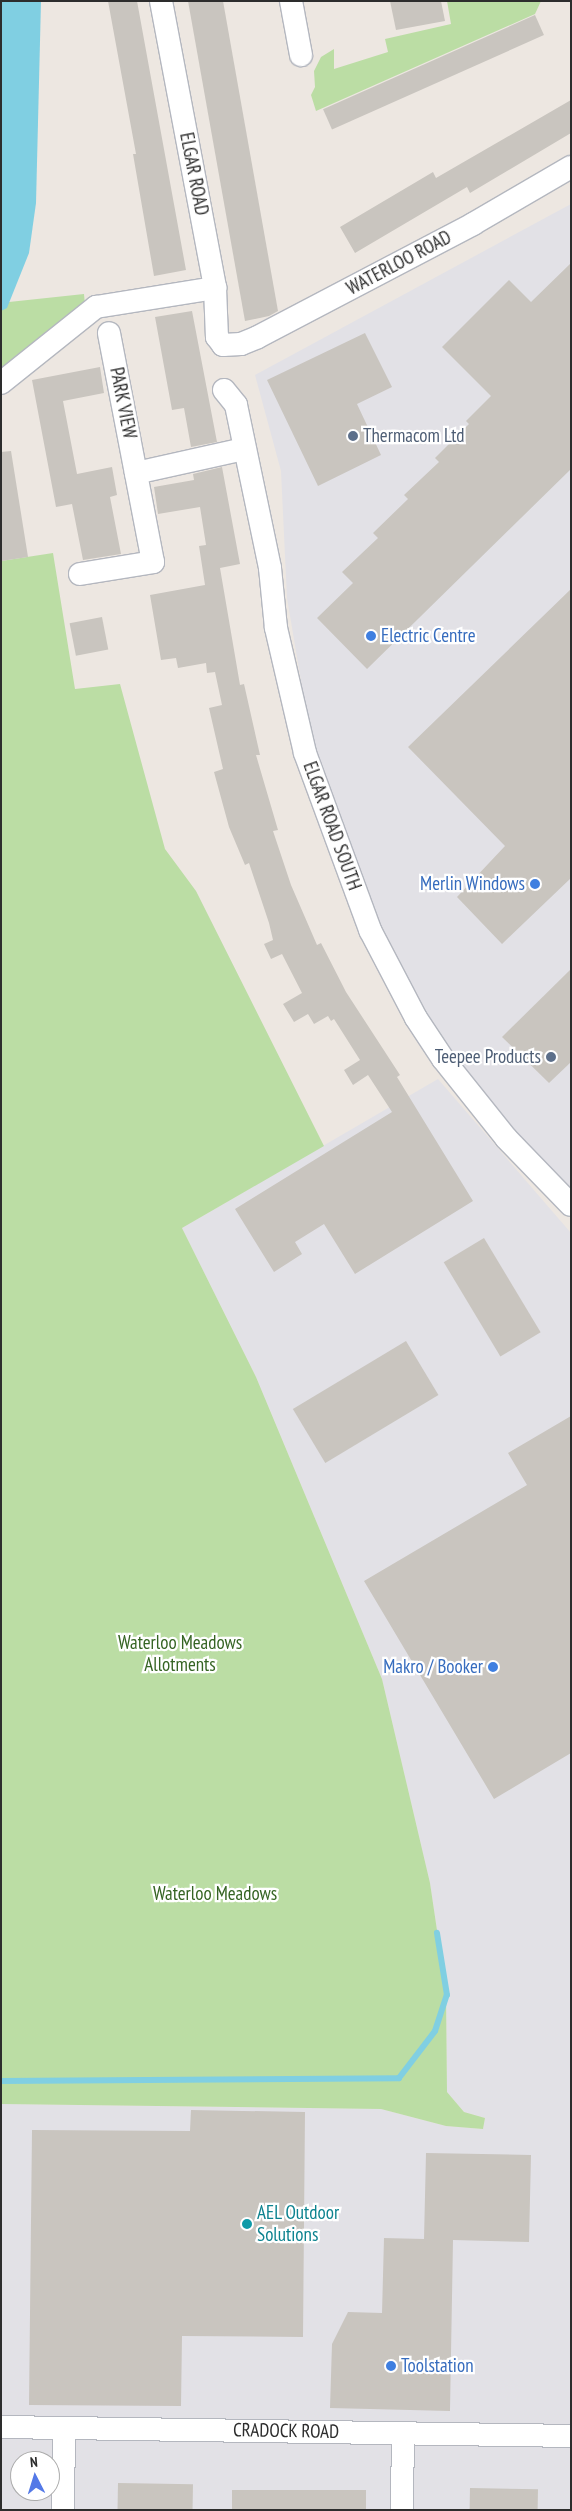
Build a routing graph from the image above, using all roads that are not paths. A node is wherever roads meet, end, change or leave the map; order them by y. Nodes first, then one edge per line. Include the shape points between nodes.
1 (161, 1) edge
2 (291, 1) edge
3 (302, 55) dead end
4 (571, 167) edge
5 (215, 288) junction
6 (109, 333) dead end
7 (223, 345) joint
8 (1, 384) edge
9 (224, 390) dead end
10 (244, 449) junction
11 (136, 473) junction
12 (80, 574) dead end
13 (571, 1205) edge
14 (1, 2427) edge
15 (64, 2429) junction
16 (403, 2433) junction
17 (571, 2436) edge
18 (63, 2510) edge
19 (402, 2510) edge

1 - 5 street, ELGAR ROAD
2 - 3 street
4 - 7 street, WATERLOO ROAD via 473,224 258,337 242,344
5 - 7 street, ELGAR ROAD via 217,337
5 - 8 street via 96,307
6 - 11 street, PARK VIEW
9 - 10 street, ELGAR ROAD SOUTH via 236,405
10 - 11 street
10 - 13 street, ELGAR ROAD SOUTH via 270,568 276,628 305,754 370,930 416,1018 443,1059 506,1138
11 - 12 street, PARK VIEW via 153,562
14 - 15 street, CRADOCK ROAD
15 - 16 street, CRADOCK ROAD
15 - 18 street
16 - 17 street, CRADOCK ROAD
16 - 19 street

